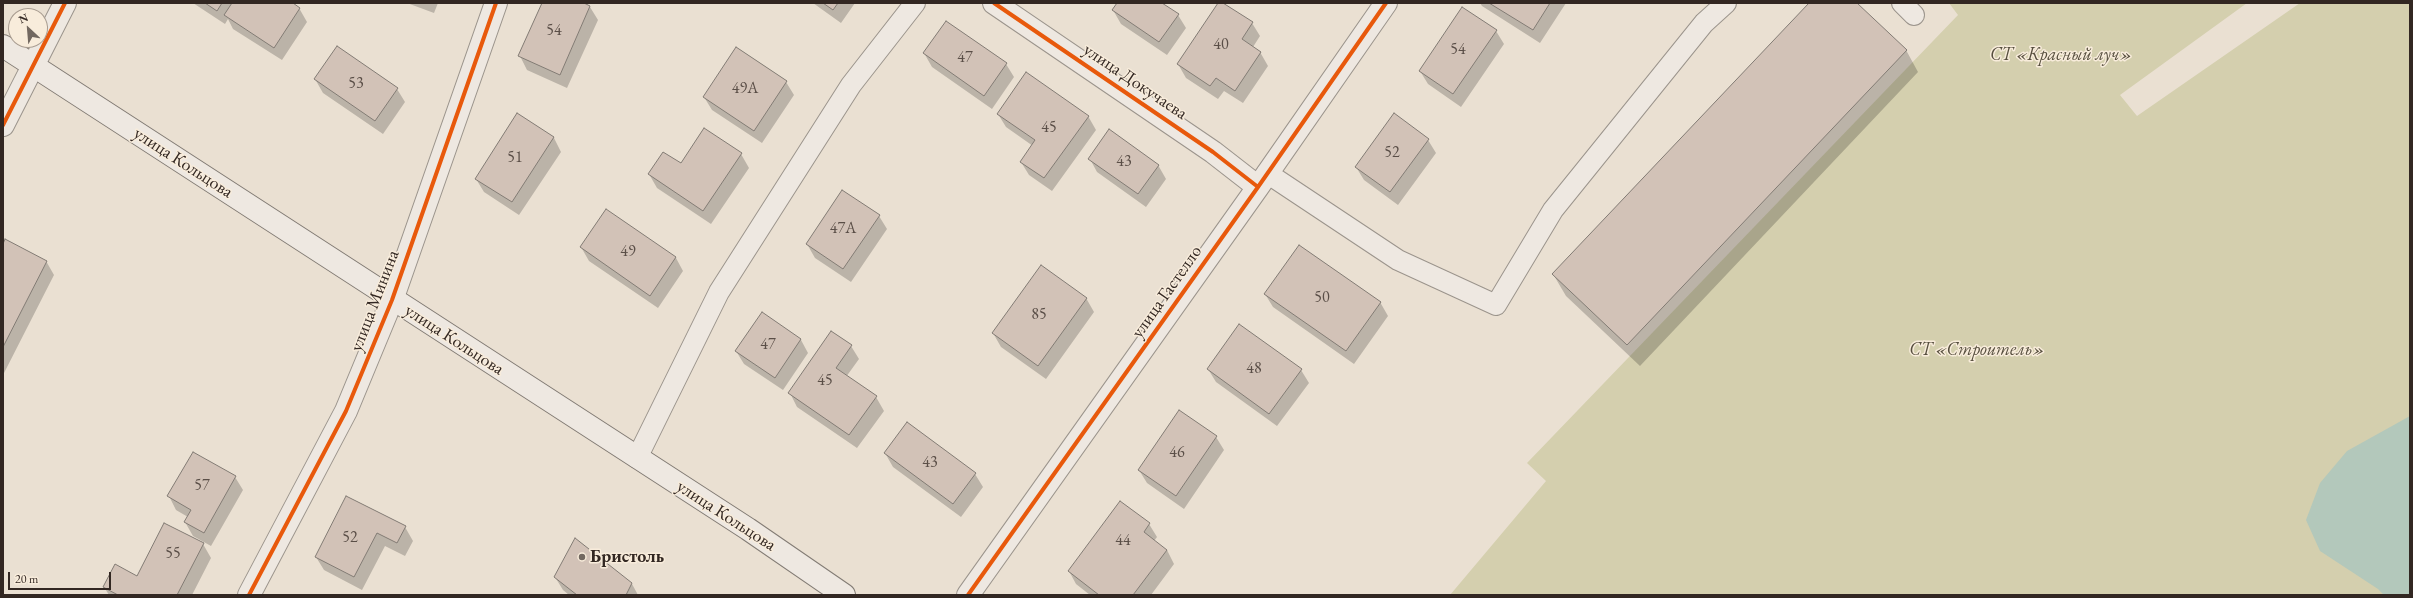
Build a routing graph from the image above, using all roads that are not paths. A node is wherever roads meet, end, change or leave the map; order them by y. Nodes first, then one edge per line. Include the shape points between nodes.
1 (65, 3) edge
2 (496, 3) edge
3 (915, 3) edge
4 (994, 3) edge
5 (1386, 3) edge
6 (1726, 3) edge
7 (3, 46) edge
8 (33, 65) junction
9 (3, 125) edge
10 (1262, 180) junction
11 (392, 300) junction
12 (637, 458) junction
13 (249, 595) edge
14 (844, 595) edge
15 (968, 595) edge

1 - 8 street
2 - 11 street, улица Минина
3 - 12 lane via 850,84 718,292
4 - 10 street, улица Докучаева via 1213,152
5 - 10 street, улица Гастелло
6 - 10 lane via 1704,23 1553,210 1496,305 1398,260
7 - 8 street, улица Кольцова
8 - 9 street
8 - 11 street, улица Кольцова
10 - 15 street, улица Гастелло
11 - 12 street, улица Кольцова
11 - 13 street, улица Минина via 346,411
12 - 14 street, улица Кольцова via 748,529

